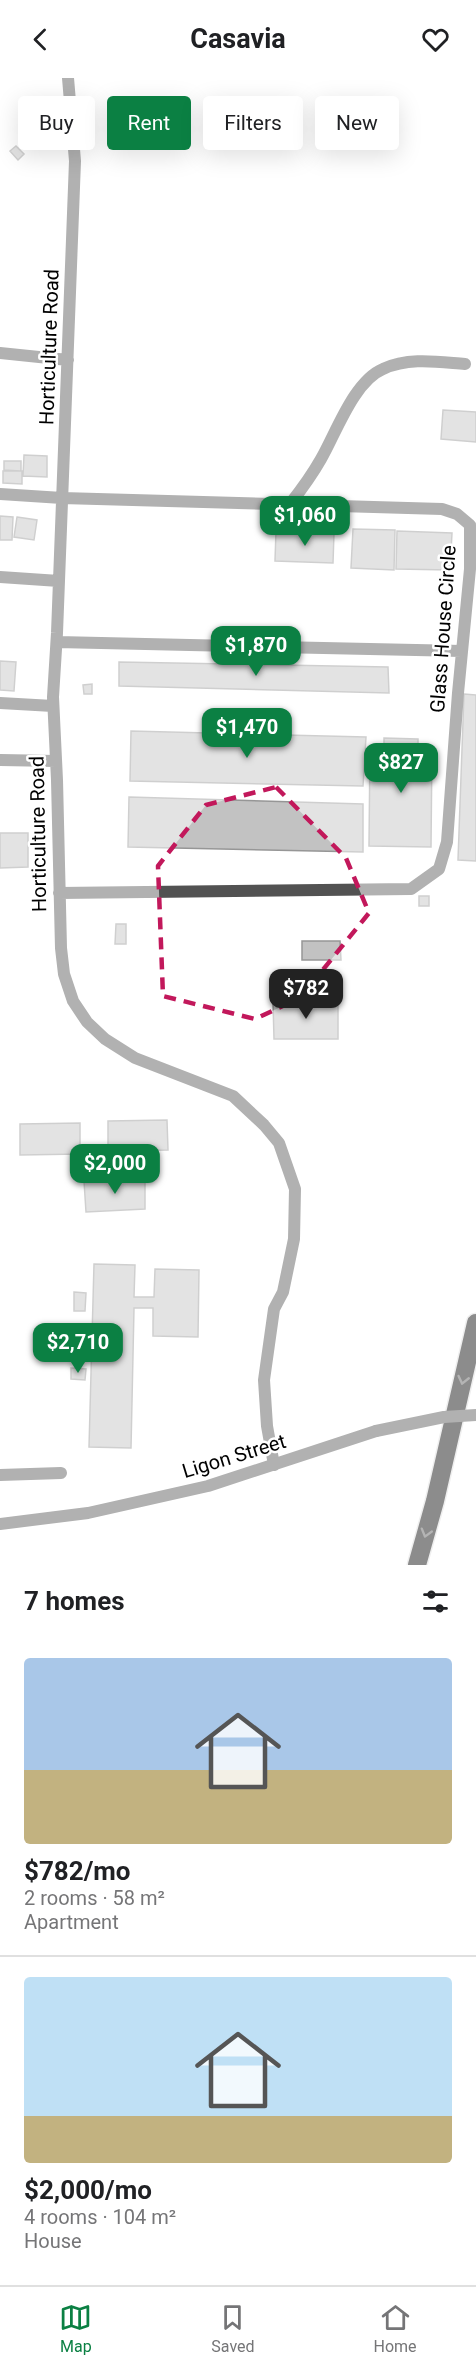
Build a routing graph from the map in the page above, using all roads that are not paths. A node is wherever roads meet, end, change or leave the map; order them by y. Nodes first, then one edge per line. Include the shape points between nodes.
1 (68, 78) edge
2 (0, 353) edge
3 (68, 360) junction
4 (465, 364) dead end
5 (0, 494) edge
6 (62, 498) junction
7 (290, 504) junction
8 (0, 577) edge
9 (59, 581) junction
10 (57, 642) junction
11 (462, 651) junction
12 (0, 703) edge
13 (53, 706) junction
14 (0, 760) edge
15 (56, 761) junction
16 (59, 893) junction
17 (476, 1323) edge
18 (476, 1415) edge
19 (274, 1465) junction
20 (61, 1473) dead end
21 (0, 1475) edge
22 (0, 1524) edge
23 (417, 1565) edge

1 - 3 street, Horticulture Road via 75,161
2 - 3 street
3 - 6 street, Horticulture Road
4 - 7 street via 419,361 381,369 364,383 308,482
5 - 6 street, Glass House Circle
6 - 7 street, Glass House Circle
6 - 9 street, Horticulture Road
7 - 11 street, Glass House Circle via 442,509 458,514 470,525 471,569
8 - 9 street
9 - 10 street, Horticulture Road
10 - 11 street
10 - 13 street, Horticulture Road
11 - 16 street, Glass House Circle via 447,842 439,868 418,886 411,890
12 - 13 street
13 - 15 street, Horticulture Road
14 - 15 street
15 - 16 street, Horticulture Road
16 - 19 street, Horticulture Road via 64,974 87,1022 135,1058 233,1096 279,1143 290,1171 295,1189 294,1239 283,1292 274,1309 264,1380
17 -> 23 highway
18 - 19 street, Ligon Street, bridge via 444,1417 376,1431
19 - 22 street, Ligon Street via 208,1486 88,1514
20 - 21 street

